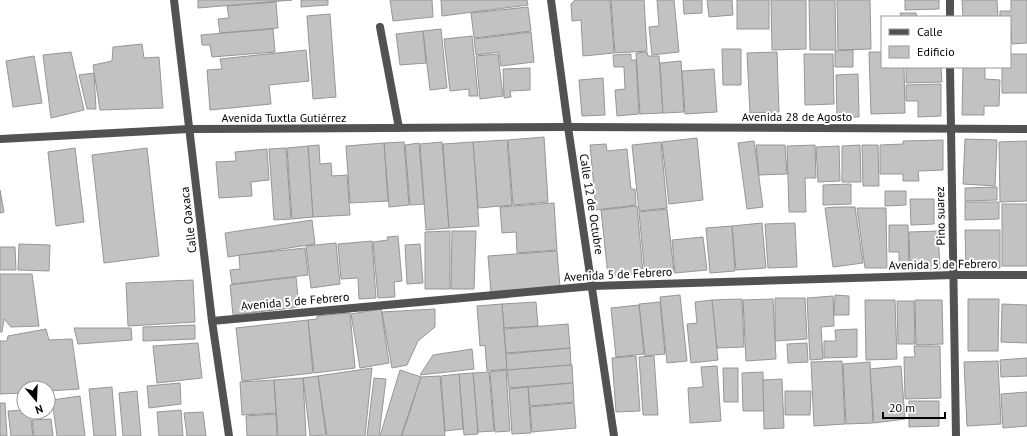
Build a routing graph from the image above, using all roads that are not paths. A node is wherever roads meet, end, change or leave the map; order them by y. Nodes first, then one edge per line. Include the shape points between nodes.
1 (174, 0) edge
2 (551, 0) edge
3 (950, 0) edge
4 (950, 16) edge
5 (380, 27) dead end
6 (950, 68) edge
7 (568, 127) junction
8 (399, 128) junction
9 (190, 129) junction
10 (951, 129) junction
11 (1027, 129) edge
12 (0, 139) edge
13 (953, 275) junction
14 (1027, 275) edge
15 (593, 286) junction
16 (212, 321) junction
17 (230, 436) edge
18 (614, 436) edge
19 (956, 436) edge

1 - 9 street, Calle Oaxaca
2 - 7 street, Calle 12 de Octubre
3 - 4 street
5 - 8 street
6 - 10 street, Pino suarez
7 - 8 street, Avenida Tuxtla Gutiérrez
7 - 10 street, Avenida 28 de Agosto
7 - 15 street, Calle 12 de Octubre
8 - 9 street, Avenida Tuxtla Gutiérrez
9 - 12 street, Avenida Tuxtla Gutiérrez
9 - 16 street, Calle Oaxaca
10 - 11 street, Avenida 28 de Agosto
10 - 13 street, Pino suarez
13 - 14 street, Avenida 5 de Febrero
13 - 15 street, Avenida 5 de Febrero
13 - 19 street, Pino suarez
15 - 16 street, Avenida 5 de Febrero
15 - 18 street, Calle 12 de Octubre
16 - 17 street, Calle Oaxaca

